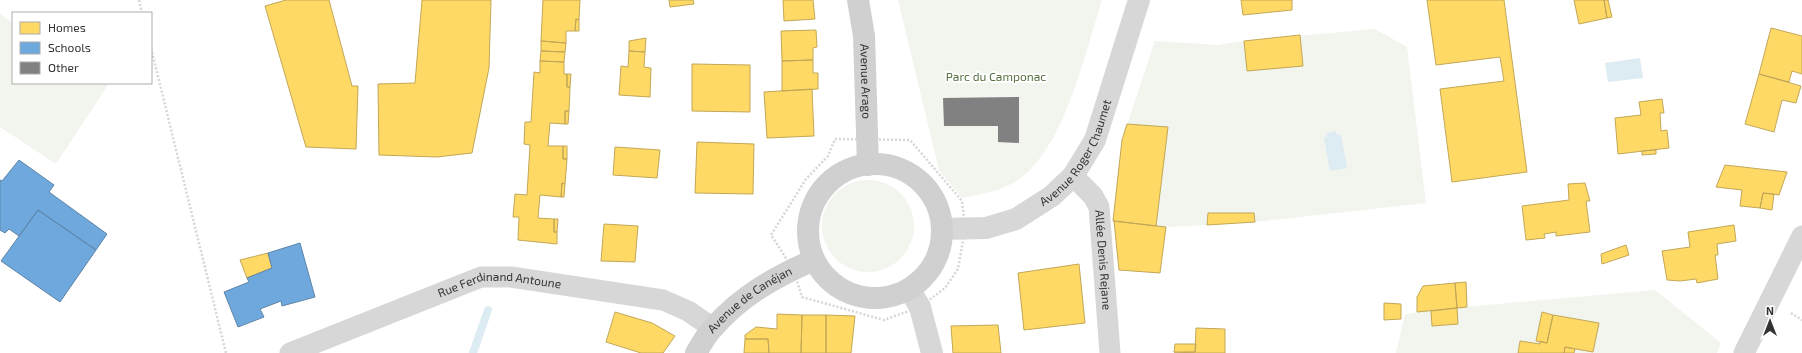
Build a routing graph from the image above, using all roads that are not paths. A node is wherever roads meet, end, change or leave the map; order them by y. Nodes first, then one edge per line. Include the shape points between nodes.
1 (858, 0) edge
2 (1139, 0) edge
3 (868, 164) junction
4 (1073, 176) junction
5 (942, 229) junction
6 (1802, 236) edge
7 (814, 260) junction
8 (914, 298) junction
9 (713, 328) junction
10 (290, 353) edge
11 (696, 353) edge
12 (932, 353) edge
13 (1110, 353) edge
14 (1744, 353) edge

1 - 3 main road, Avenue Arago via 864,36
2 - 4 street, Avenue Roger Chaumet via 1095,140
3 - 5 main road via 890,166 910,174 927,189 938,208
3 - 7 main road via 847,170 830,182 816,198 809,218 808,240
4 - 5 street, Avenue Roger Chaumet via 1052,196 1016,219 986,228
4 - 13 street, Allée Denis Rejane via 1093,196 1099,207
5 - 8 main road via 937,257 930,270 920,280
6 - 14 street
7 - 8 main road via 831,282 855,295 868,298 896,295
7 - 9 main road, Avenue de Canéjan via 772,279 748,295
8 - 12 street
9 - 10 street, Rue Ferdinand Antoune via 688,311 663,300 511,277 481,277
9 - 11 main road, Avenue de Canéjan

